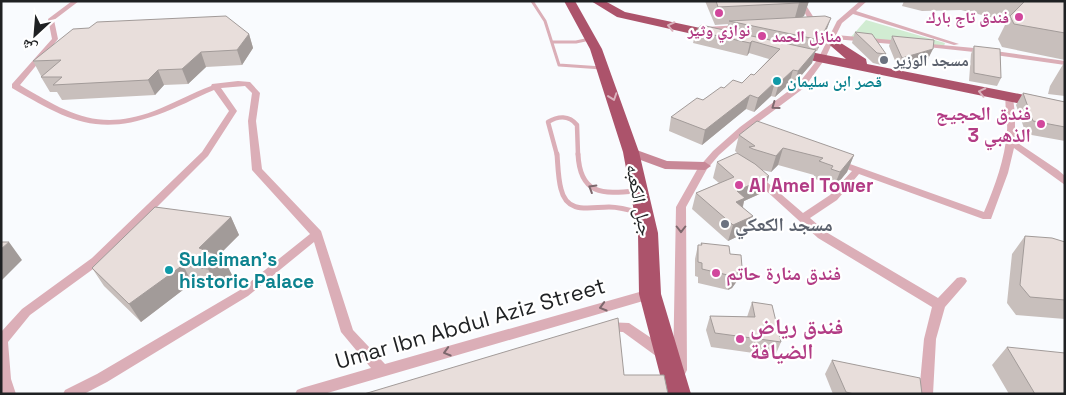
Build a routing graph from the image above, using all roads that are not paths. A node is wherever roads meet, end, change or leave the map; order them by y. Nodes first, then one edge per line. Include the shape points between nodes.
1 (76, 1) edge
2 (532, 1) edge
3 (569, 1) edge
4 (789, 1) edge
5 (862, 1) edge
6 (801, 2) edge
7 (600, 3) edge
8 (851, 11) junction
9 (621, 15) junction
10 (579, 17) junction
11 (830, 22) edge
12 (839, 22) junction
13 (821, 23) edge
14 (748, 27) edge
15 (691, 30) junction
16 (591, 39) junction
17 (831, 39) junction
18 (739, 41) edge
19 (552, 42) junction
20 (776, 49) edge
21 (974, 50) junction
22 (821, 59) junction
23 (1065, 63) edge
24 (603, 68) junction
25 (881, 70) junction
26 (215, 86) junction
27 (1009, 98) junction
28 (1065, 108) edge
29 (1012, 144) junction
30 (630, 152) junction
31 (822, 157) edge
32 (705, 166) junction
33 (858, 170) junction
34 (747, 171) edge
35 (1060, 172) edge
36 (1065, 182) edge
37 (639, 191) junction
38 (644, 213) junction
39 (803, 219) junction
40 (317, 234) junction
41 (961, 281) dead end
42 (650, 294) junction
43 (938, 305) junction
44 (593, 330) edge
45 (667, 356) junction
46 (382, 371) junction
47 (9, 394) edge
48 (70, 394) edge
49 (302, 394) edge
50 (679, 394) edge
51 (926, 394) edge

1 - 26 street via 51,19 54,39 15,86 59,113 88,123 117,124 173,106
2 - 19 lane
3 - 10 highway
4 - 6 street
5 - 8 street
6 - 13 street via 811,18 795,24
7 - 9 highway
8 - 12 street
8 - 21 street
9 - 10 highway
15 -> 9 highway
10 - 16 highway, جبل الكعبه
11 - 12 street
12 - 17 street
14 - 15 street
15 - 18 highway
16 - 19 lane
16 - 24 highway, جبل الكعبه
17 - 21 street
17 - 22 street
17 - 25 highway via 846,54
19 - 24 lane via 559,65
20 - 22 highway
21 - 23 street
22 - 25 highway
22 -> 32 street via 801,86
24 -> 30 highway, جبل الكعبه
27 -> 25 highway
26 - 40 street via 247,84 256,93 252,121 256,170
26 - 47 street via 233,111 205,154 96,261 26,312 1,341 4,380
27 - 28 highway
27 - 29 street
29 - 33 street via 987,217
29 - 35 street
30 - 32 street via 665,165
30 - 37 highway, جبل الكعبه
31 - 33 street
32 -> 50 street via 681,206
33 - 39 street via 844,189 822,207 811,210
34 - 39 street
35 - 36 street
37 - 38 highway, جبل الكعبه
37 -> 38 lane via 603,194 586,186 580,176 578,125 565,117 548,122 548,128 554,135 559,180 566,201 581,208 608,207
38 - 42 highway, جبل الكعبه via 648,233
39 - 43 street via 822,235
40 - 46 street via 348,332
40 - 48 street via 244,293
41 - 43 street
42 - 45 highway, جبل الكعبه
42 -> 46 street, Umar Ibn Abdul Aziz Street
43 - 51 street via 930,339
44 - 45 street, Umar Ibn Abdul Aziz Street via 624,327
45 - 50 highway, جبل الكعبه
46 - 49 street, Umar Ibn Abdul Aziz Street

